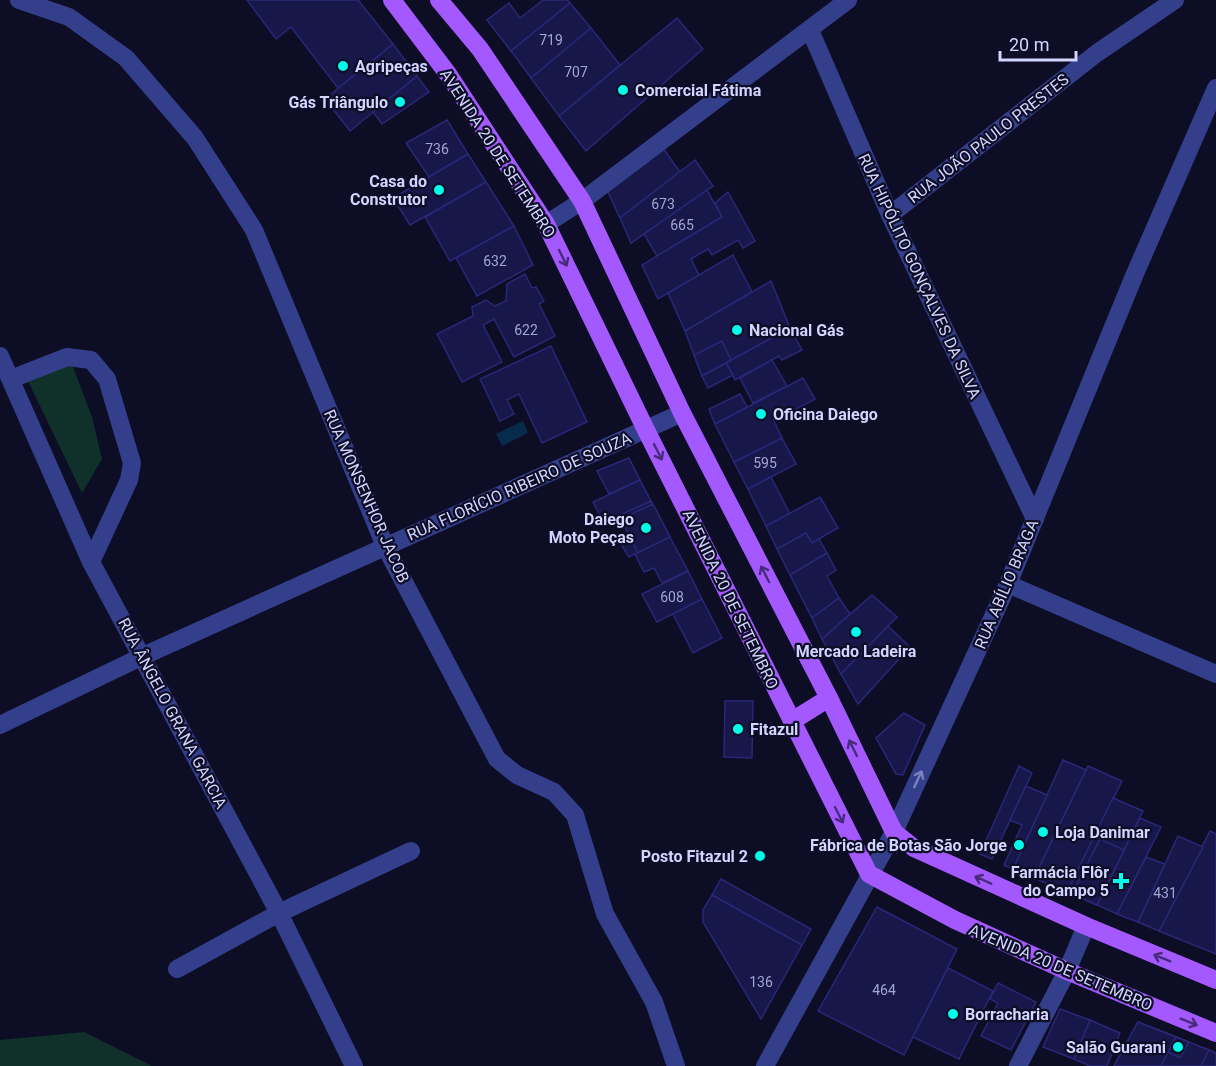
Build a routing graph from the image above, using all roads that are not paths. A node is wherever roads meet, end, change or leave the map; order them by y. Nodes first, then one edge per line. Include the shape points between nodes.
1 (19, 0) edge
2 (392, 0) edge
3 (439, 0) edge
4 (848, 0) edge
5 (1175, 0) edge
6 (810, 30) junction
7 (1216, 88) edge
8 (582, 201) junction
9 (890, 215) junction
10 (546, 224) junction
11 (0, 356) edge
12 (11, 379) junction
13 (682, 413) junction
14 (646, 429) junction
15 (1035, 519) junction
16 (385, 546) junction
17 (91, 562) junction
18 (1008, 584) junction
19 (143, 656) junction
20 (1216, 674) edge
21 (829, 698) junction
22 (792, 721) junction
23 (0, 725) edge
24 (894, 832) junction
25 (411, 852) dead end
26 (869, 874) junction
27 (279, 913) junction
28 (1086, 926) junction
29 (177, 969) dead end
30 (1067, 971) junction
31 (1216, 980) edge
32 (1216, 1033) edge
33 (354, 1066) edge
34 (676, 1066) edge
35 (765, 1066) edge
36 (1017, 1066) edge

1 - 16 street, RUA MONSENHOR JACOB via 69,17 126,58 195,138 254,230
2 - 10 main road, AVENIDA 20 DE SETEMBRO via 448,74
3 - 8 main road via 480,49
4 - 6 street
5 - 9 street, RUA JOÃO PAULO PRESTES via 1097,52
6 - 8 street
6 - 9 street, RUA HIPÓLITO GONÇALVES DA SILVA
7 - 15 street, RUA ABÍLIO BRAGA
8 - 10 street
8 - 13 main road
9 - 15 street, RUA HIPÓLITO GONÇALVES DA SILVA
10 -> 14 main road, AVENIDA 20 DE SETEMBRO
11 - 12 street, RUA ÂNGELO GRANA GARCIA
12 - 17 street, RUA ÂNGELO GRANA GARCIA
12 - 17 street via 67,357 91,360 107,379 132,463 129,480
13 - 14 street, RUA FLORÍCIO RIBEIRO DE SOUZA
21 -> 13 main road
14 - 16 street, RUA FLORÍCIO RIBEIRO DE SOUZA
14 -> 22 main road, AVENIDA 20 DE SETEMBRO
15 - 18 street, RUA ABÍLIO BRAGA
16 - 19 street, RUA FLORÍCIO RIBEIRO DE SOUZA
16 - 34 street, RUA MONSENHOR JACOB via 497,759 517,775 554,792 575,815 605,914 654,1002
17 - 19 street, RUA ÂNGELO GRANA GARCIA
18 - 20 street
24 -> 18 street, RUA ABÍLIO BRAGA
19 - 23 street, RUA FLORÍCIO RIBEIRO DE SOUZA
19 - 27 street, RUA ÂNGELO GRANA GARCIA
21 - 22 main road
24 -> 21 main road
22 -> 26 main road, AVENIDA 20 DE SETEMBRO
24 - 26 street, RUA ABÍLIO BRAGA
28 -> 24 main road via 914,848
25 - 27 street
26 - 30 main road, AVENIDA 20 DE SETEMBRO via 955,921
26 - 35 street, RUA ABÍLIO BRAGA
27 - 29 street
27 - 33 street, RUA ÂNGELO GRANA GARCIA
28 - 30 street
31 -> 28 main road
30 -> 32 main road, AVENIDA 20 DE SETEMBRO
30 - 36 street

